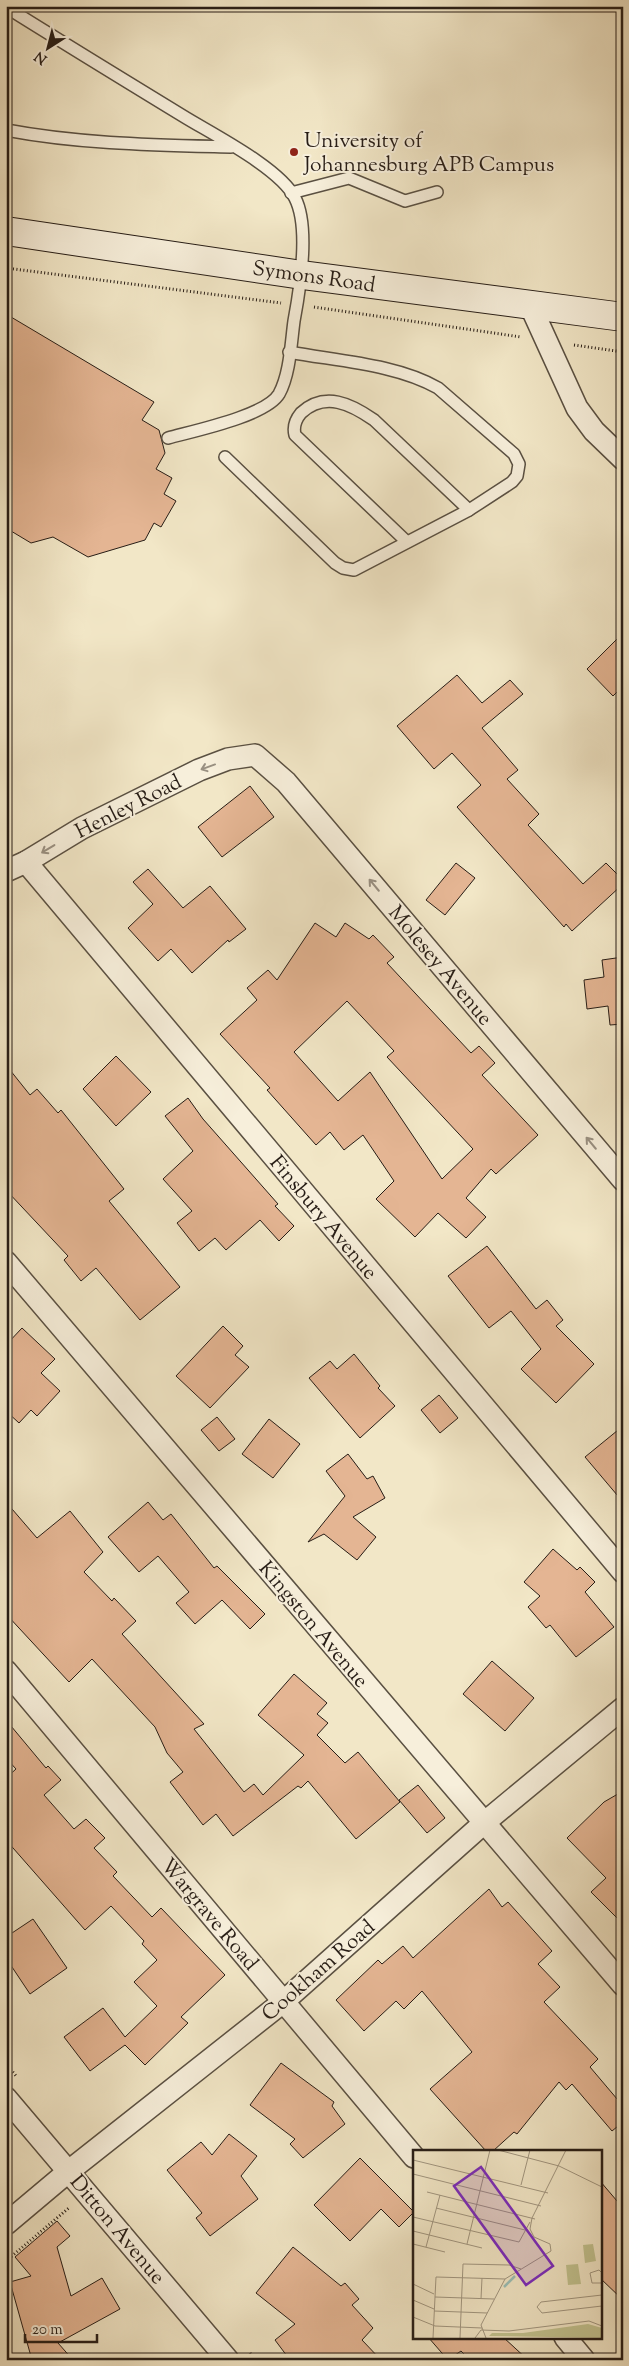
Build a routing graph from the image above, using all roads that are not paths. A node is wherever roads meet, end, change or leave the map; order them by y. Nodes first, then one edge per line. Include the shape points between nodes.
1 (6, 8) edge
2 (6, 130) edge
3 (232, 147) junction
4 (291, 192) junction
5 (437, 192) dead end
6 (6, 231) edge
7 (302, 275) junction
8 (530, 305) junction
9 (623, 317) edge
10 (289, 352) junction
11 (168, 438) dead end
12 (225, 456) dead end
13 (623, 459) edge
14 (469, 510) junction
15 (407, 542) junction
16 (255, 755) joint
17 (26, 862) junction
18 (6, 872) edge
19 (623, 1180) edge
20 (6, 1262) edge
21 (623, 1572) edge
22 (6, 1671) edge
23 (623, 1708) edge
24 (484, 1823) junction
25 (623, 1985) edge
26 (283, 2002) junction
27 (6, 2098) edge
28 (413, 2156) edge
29 (69, 2171) junction
30 (6, 2224) edge
31 (566, 2338) edge
32 (228, 2360) edge
33 (584, 2360) edge

1 - 3 lane
2 - 3 lane via 138,145
3 - 4 lane via 278,177
4 - 5 lane via 350,178 405,201
4 - 7 lane via 301,226
6 - 7 main road, Symons Road
7 - 8 main road, Symons Road
7 - 10 lane
8 - 9 main road, Symons Road
8 - 13 street via 577,408 594,431
10 - 11 lane via 279,394 271,404 255,412
10 - 14 lane via 400,372 424,380 438,388 514,454 519,464 517,476
12 - 15 lane via 342,568 354,570
14 - 15 lane
14 - 15 lane via 374,420 357,408 325,401 313,403 299,415 294,426 295,434
16 -> 17 street, Henley Road via 228,759 199,770 82,828
19 -> 16 street, Molesey Avenue via 286,782
17 - 18 street, Henley Road
17 - 21 street, Finsbury Avenue
20 - 24 street, Kingston Avenue
22 - 26 street, Wargrave Road
23 - 24 street, Cookham Road
24 - 25 street, Kingston Avenue
24 - 26 street, Cookham Road
26 - 28 street, Wargrave Road
26 - 29 street, Cookham Road
27 - 29 street, Ditton Avenue
29 - 30 street, Cookham Road
29 - 32 street, Ditton Avenue
31 - 33 street

